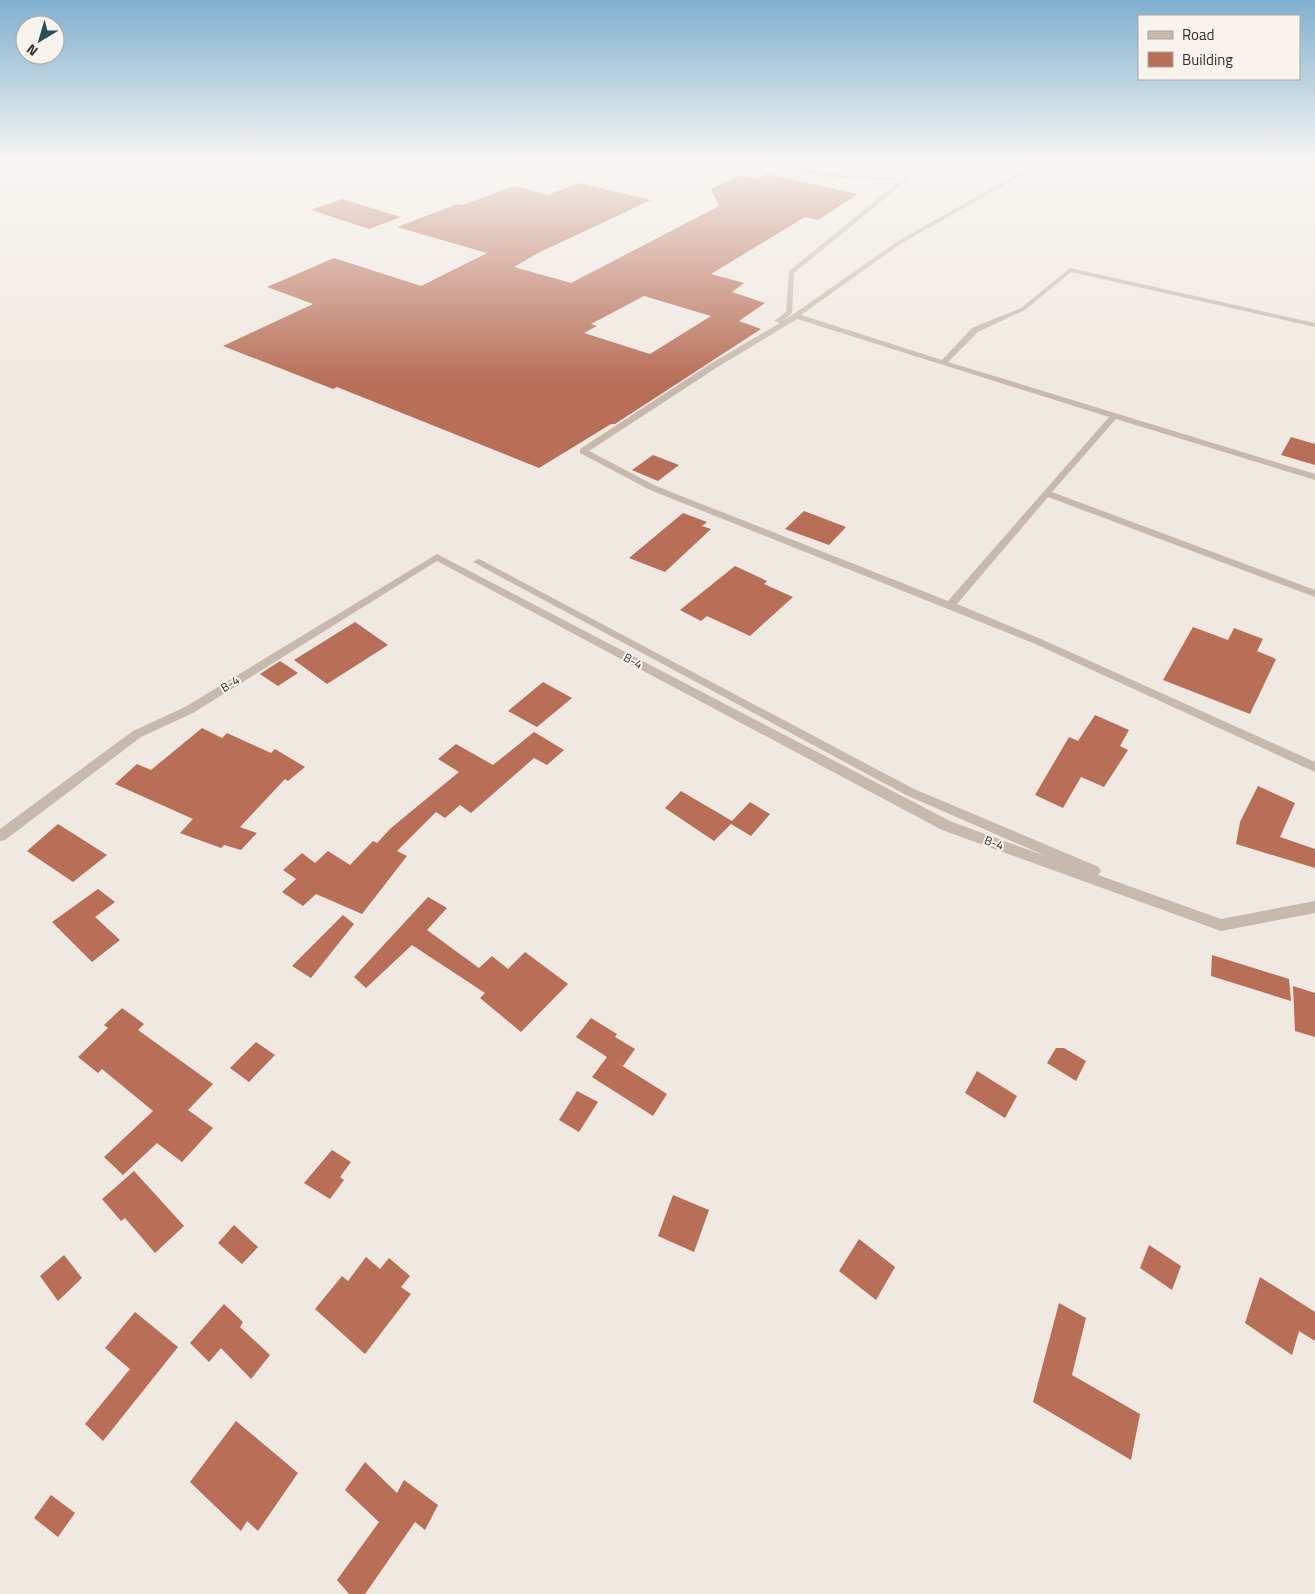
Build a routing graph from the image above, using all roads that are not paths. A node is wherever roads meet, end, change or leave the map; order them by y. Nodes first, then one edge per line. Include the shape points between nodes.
1 (836, 235) edge
2 (912, 235) edge
3 (796, 316) junction
4 (1315, 325) edge
5 (943, 363) junction
6 (713, 366) junction
7 (1114, 416) junction
8 (1315, 477) edge
9 (1046, 493) junction
10 (478, 562) dead end
11 (1315, 594) edge
12 (950, 606) junction
13 (1315, 767) edge
14 (0, 836) edge
15 (1315, 907) edge
16 (1221, 925) junction

1 - 6 street via 791,272 789,313
2 - 3 street
3 - 5 street
3 - 6 street
4 - 5 street via 1070,270 1023,309 976,330
5 - 7 street
6 - 12 street via 583,451 653,488
7 - 8 street
7 - 9 street
9 - 11 street
9 - 12 street
10 - 16 street via 910,792
12 - 13 street via 1037,641
14 - 16 street, B-4 via 137,734 189,710 437,557 947,826
15 - 16 street

